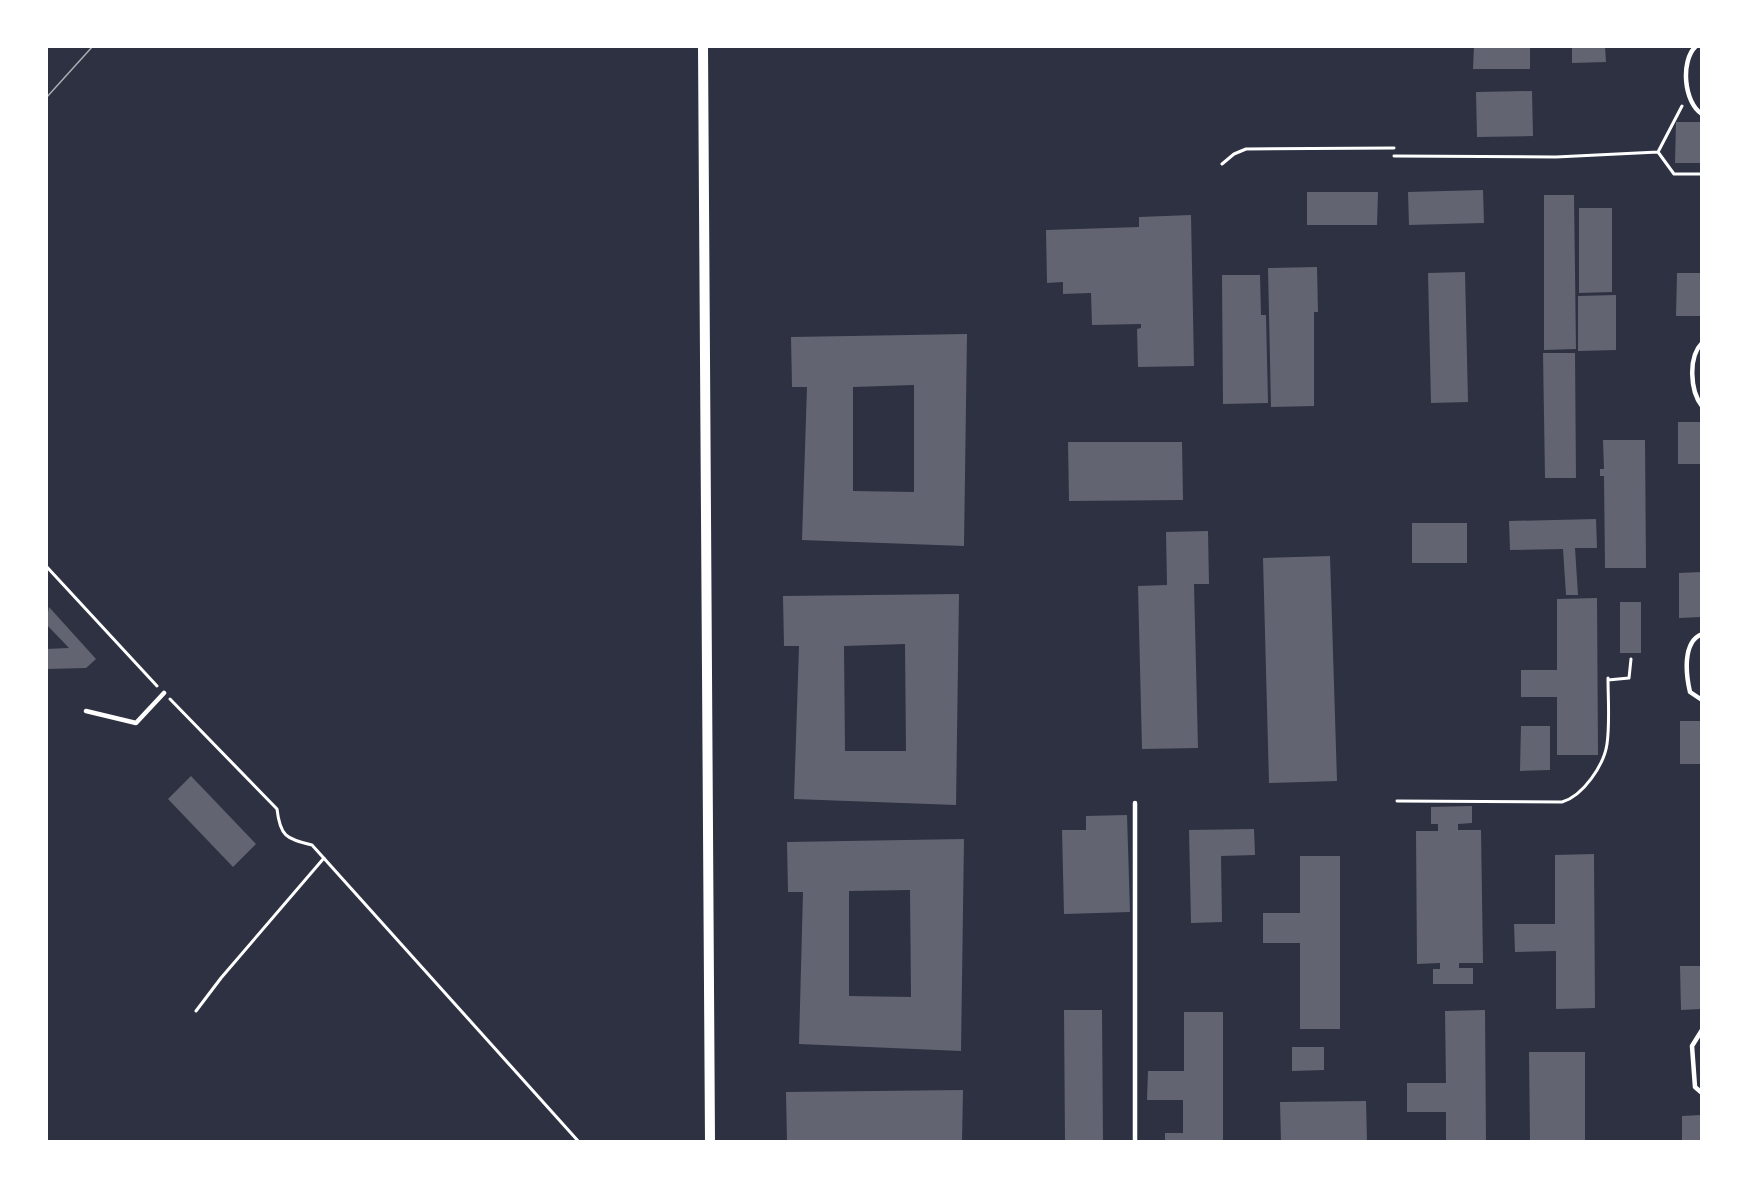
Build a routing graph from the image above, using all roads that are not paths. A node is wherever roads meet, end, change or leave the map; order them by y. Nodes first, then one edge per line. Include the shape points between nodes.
1 (703, 46) edge
2 (1696, 46) edge
3 (1701, 114) edge
4 (1701, 343) edge
5 (1701, 406) edge
6 (1701, 634) edge
7 (164, 693) dead end
8 (1701, 700) edge
9 (86, 711) dead end
10 (1135, 803) dead end
11 (1701, 1030) edge
12 (1701, 1094) edge
13 (710, 1142) edge
14 (1135, 1142) edge

1 - 13 street
2 - 3 lane via 1688,62 1688,96
4 - 5 lane via 1694,361 1694,389
6 - 8 lane via 1688,651 1689,692
7 - 9 lane via 136,723
10 - 14 lane
11 - 12 lane via 1692,1046 1695,1088

